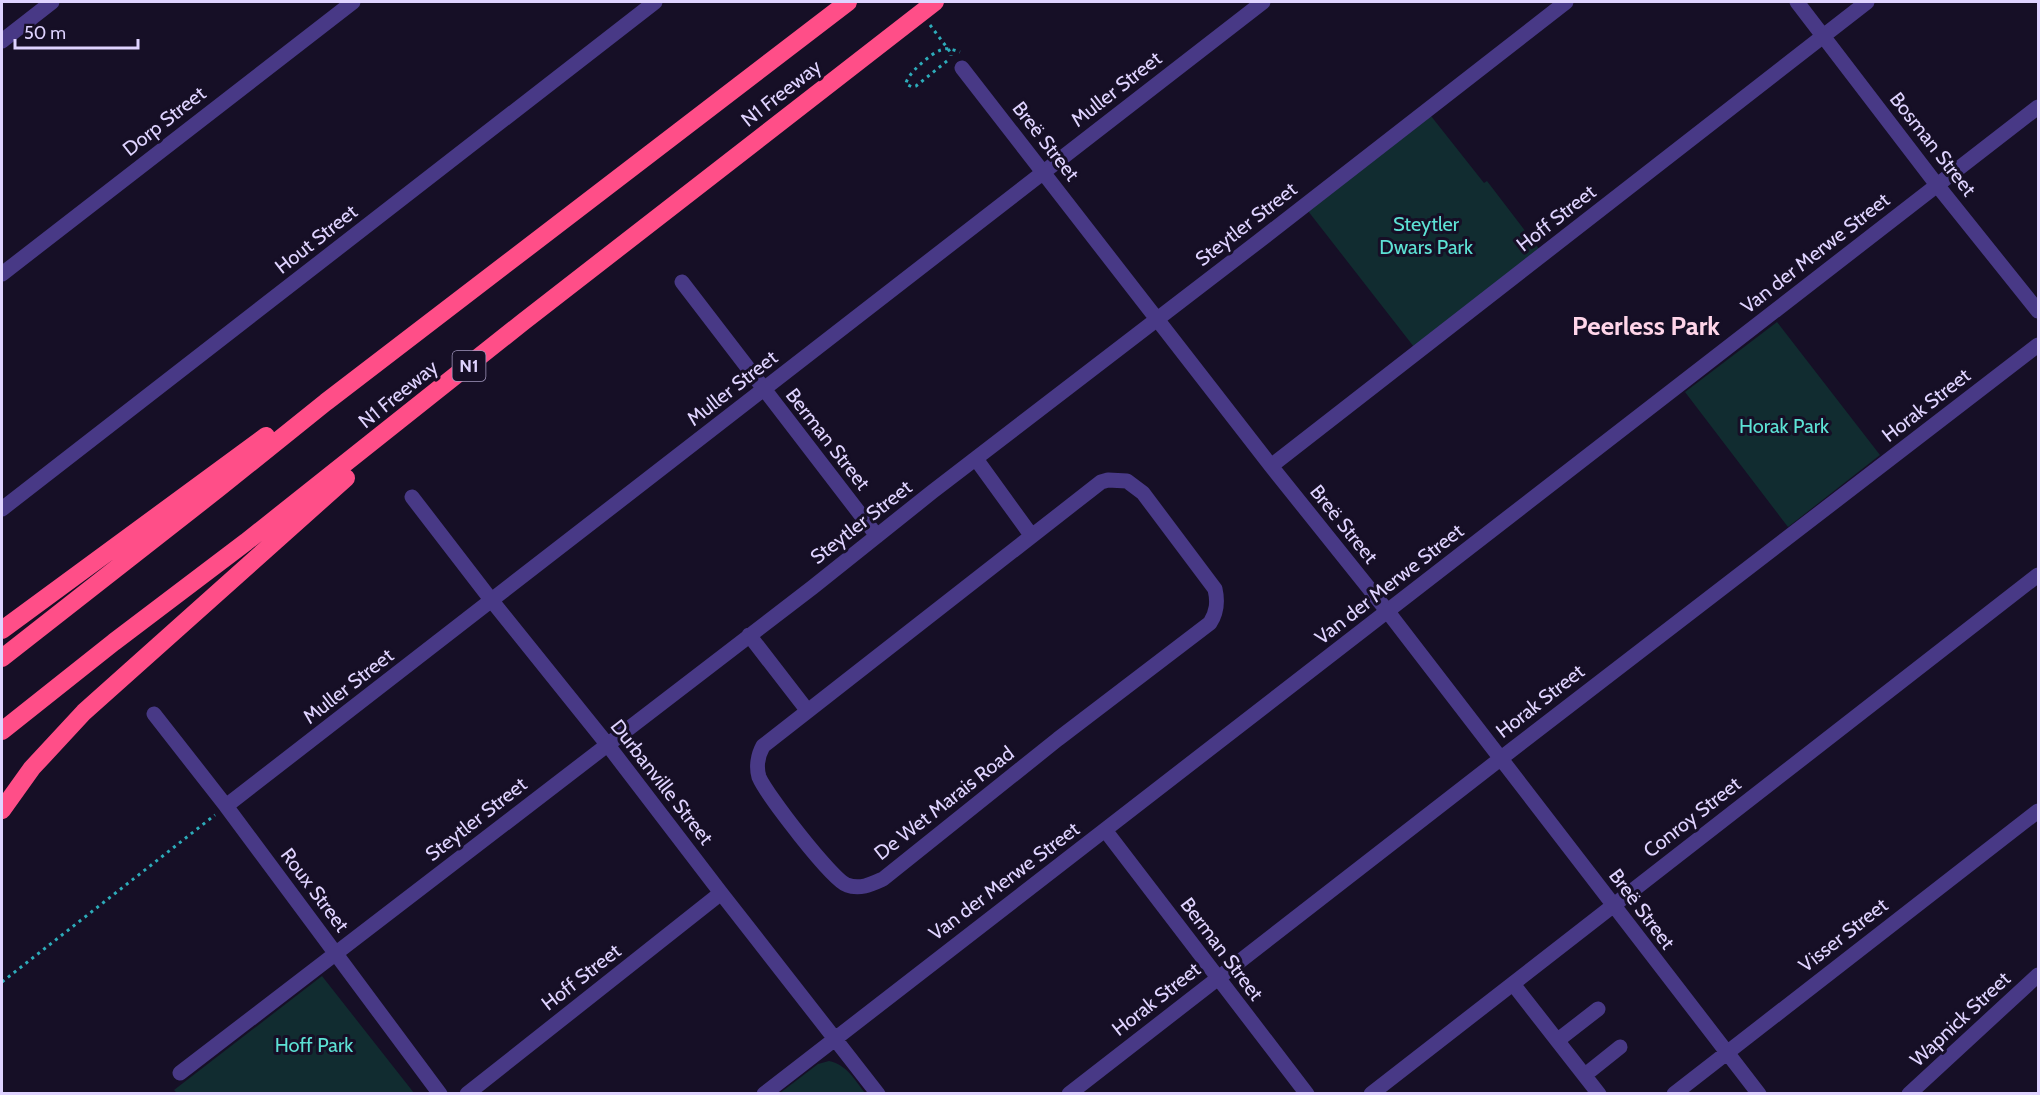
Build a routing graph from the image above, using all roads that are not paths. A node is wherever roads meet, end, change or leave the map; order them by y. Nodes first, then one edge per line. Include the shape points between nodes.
1 (52, 2) edge
2 (353, 2) edge
3 (655, 2) edge
4 (848, 2) edge
5 (935, 2) edge
6 (1263, 2) edge
7 (1566, 2) edge
8 (1797, 2) edge
9 (1867, 2) edge
10 (1823, 35) junction
11 (2, 41) edge
12 (962, 68) dead end
13 (2038, 107) edge
14 (1044, 171) junction
15 (1937, 185) junction
16 (2, 274) edge
17 (682, 282) dead end
18 (2038, 311) edge
19 (1157, 319) junction
20 (2038, 345) edge
21 (764, 390) junction
22 (326, 402) junction
23 (397, 424) junction
24 (976, 459) junction
25 (1271, 466) junction
26 (412, 497) dead end
27 (2, 509) edge
28 (1031, 535) junction
29 (877, 536) junction
30 (2038, 575) edge
31 (492, 601) junction
32 (1388, 612) junction
33 (2, 630) edge
34 (749, 635) junction
35 (2, 658) edge
36 (807, 710) junction
37 (154, 714) dead end
38 (2, 731) edge
39 (607, 744) junction
40 (1500, 759) junction
41 (226, 806) junction
42 (2, 810) edge
43 (2038, 811) edge
44 (1105, 830) junction
45 (721, 893) junction
46 (1613, 906) junction
47 (337, 953) junction
48 (2038, 975) edge
49 (1217, 979) junction
50 (1513, 984) junction
51 (1598, 1009) dead end
52 (835, 1037) junction
53 (1558, 1040) junction
54 (1620, 1047) dead end
55 (1727, 1053) junction
56 (180, 1073) dead end
57 (1585, 1075) junction
58 (440, 1094) edge
59 (467, 1094) edge
60 (764, 1094) edge
61 (878, 1094) edge
62 (1070, 1094) edge
63 (1307, 1094) edge
64 (1371, 1094) edge
65 (1599, 1094) edge
66 (1674, 1094) edge
67 (1759, 1094) edge
68 (1910, 1094) edge

1 - 11 street
2 - 16 street, Dorp Street
3 - 27 street, Hout Street
4 - 22 highway, N1 Freeway
5 - 23 highway, N1 Freeway / N1
6 - 14 street, Muller Street
7 - 19 street, Steytler Street
8 - 10 street, Bosman Street
9 - 10 street, Hoff Street
10 - 15 street, Bosman Street
10 - 25 street, Hoff Street
12 - 14 street, Breë Street
13 - 15 street, Van der Merwe Street
14 - 19 street, Breë Street
14 - 21 street, Muller Street
15 - 18 street, Bosman Street
15 - 32 street, Van der Merwe Street
17 - 21 street, Berman Street
19 - 24 street, Steytler Street
19 - 25 street, Breë Street
20 - 40 street, Horak Street
21 - 29 street, Berman Street
21 - 31 street, Muller Street
22 - 33 highway via 289,419
22 - 35 highway, N1 Freeway
23 - 38 highway, N1 Freeway / N1
23 - 42 highway via 354,471 84,712 32,768
24 - 28 street
24 - 29 street, Steytler Street
25 - 32 street, Breë Street
26 - 31 street, Durbanville Street
28 - 36 street, De Wet Marais Road
28 - 36 street, De Wet Marais Road via 1101,482 1127,482 1143,493 1215,590 1215,615 1201,630 883,879 865,886 846,885 829,870 759,777 758,761 763,746
29 - 34 street, Steytler Street
30 - 46 street, Conroy Street
31 - 39 street, Durbanville Street
31 - 41 street, Muller Street
32 - 40 street, Breë Street
32 - 44 street, Van der Merwe Street
34 - 36 street
34 - 39 street, Steytler Street
37 - 41 street, Roux Street
39 - 45 street, Durbanville Street
39 - 47 street, Steytler Street
40 - 46 street, Breë Street
40 - 49 street, Horak Street
41 - 47 street, Roux Street
43 - 55 street, Visser Street
44 - 49 street, Berman Street
44 - 52 street, Van der Merwe Street
45 - 52 street, Durbanville Street
45 - 59 street, Hoff Street
46 - 50 street, Conroy Street
46 - 55 street, Breë Street
47 - 56 street, Steytler Street
47 - 58 street, Roux Street
48 - 68 street, Wapnick Street
49 - 62 street, Horak Street
49 - 63 street, Berman Street
50 - 53 street
50 - 64 street, Conroy Street
51 - 53 street
52 - 60 street, Van der Merwe Street
52 - 61 street, Durbanville Street
53 - 57 street
54 - 57 street
55 - 66 street, Visser Street
55 - 67 street, Breë Street
57 - 65 street

